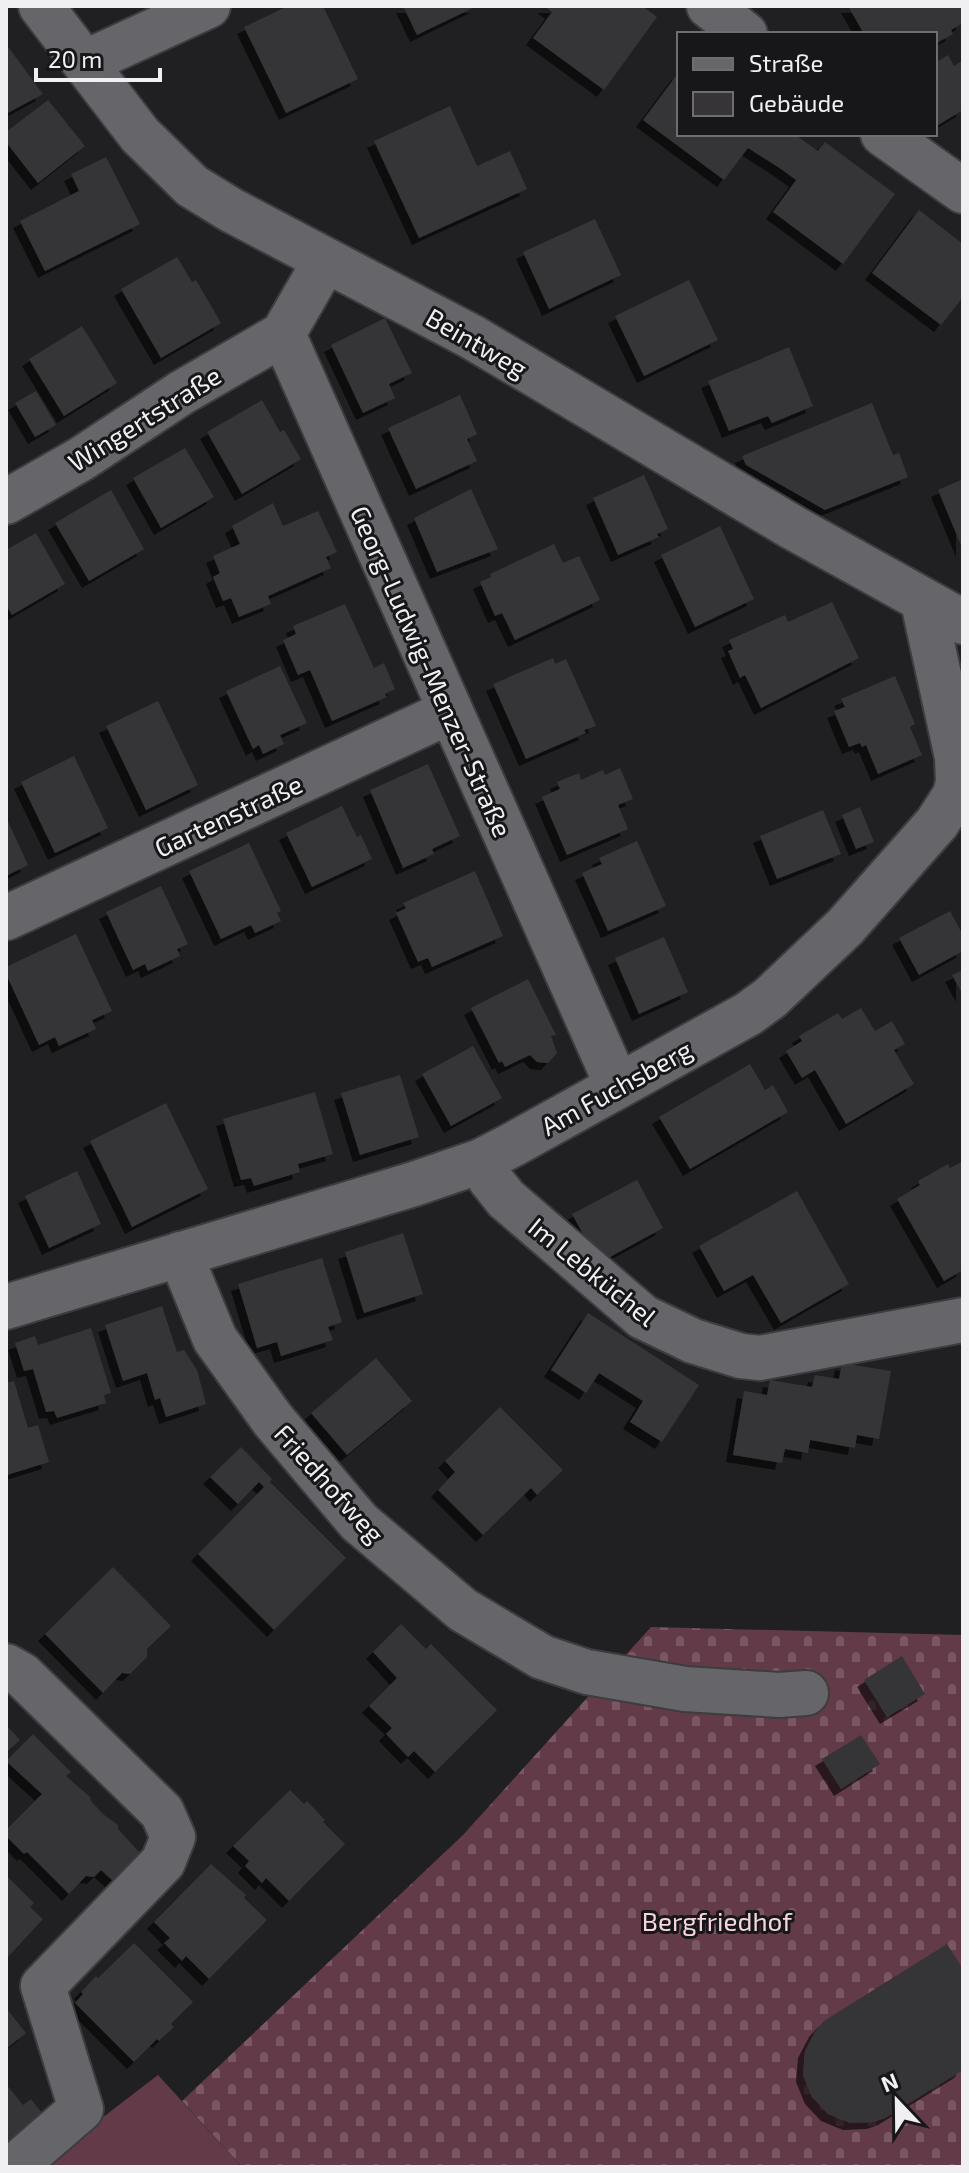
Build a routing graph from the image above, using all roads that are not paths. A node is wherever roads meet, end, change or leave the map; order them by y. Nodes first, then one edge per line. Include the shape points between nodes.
1 (41, 6) edge
2 (208, 6) edge
3 (709, 6) edge
4 (742, 32) edge
5 (86, 62) junction
6 (886, 136) edge
7 (963, 191) edge
8 (325, 261) junction
9 (283, 334) junction
10 (6, 502) edge
11 (923, 602) junction
12 (963, 622) edge
13 (449, 712) junction
14 (6, 918) edge
15 (617, 1085) junction
16 (481, 1161) junction
17 (180, 1254) junction
18 (6, 1307) edge
19 (963, 1320) edge
20 (6, 1666) edge
21 (806, 1693) dead end
22 (14, 2167) edge

1 - 5 street, Beintweg
2 - 5 street
3 - 4 street
5 - 8 street, Beintweg via 140,135 192,186
6 - 7 street
8 - 9 street
8 - 11 street, Beintweg via 472,337
9 - 10 street, Wingertstraße
9 - 13 street, Georg-Ludwig-Menzer-Straße
11 - 12 street, Beintweg
11 - 15 street, Am Fuchsberg via 957,757 958,782 948,808 897,872 770,998
13 - 14 street, Gartenstraße
13 - 15 street, Georg-Ludwig-Menzer-Straße
15 - 16 street, Am Fuchsberg
16 - 17 street, Am Fuchsberg
16 - 19 street, Im Lebküchel via 506,1199 627,1305 707,1346 760,1358
17 - 18 street, Am Fuchsberg
17 - 21 street, Friedhofweg via 215,1339 273,1420 359,1522 463,1610 542,1657 587,1672 685,1689
20 - 22 street via 22,1675 162,1812 173,1837 163,1862 43,1986 81,2109

